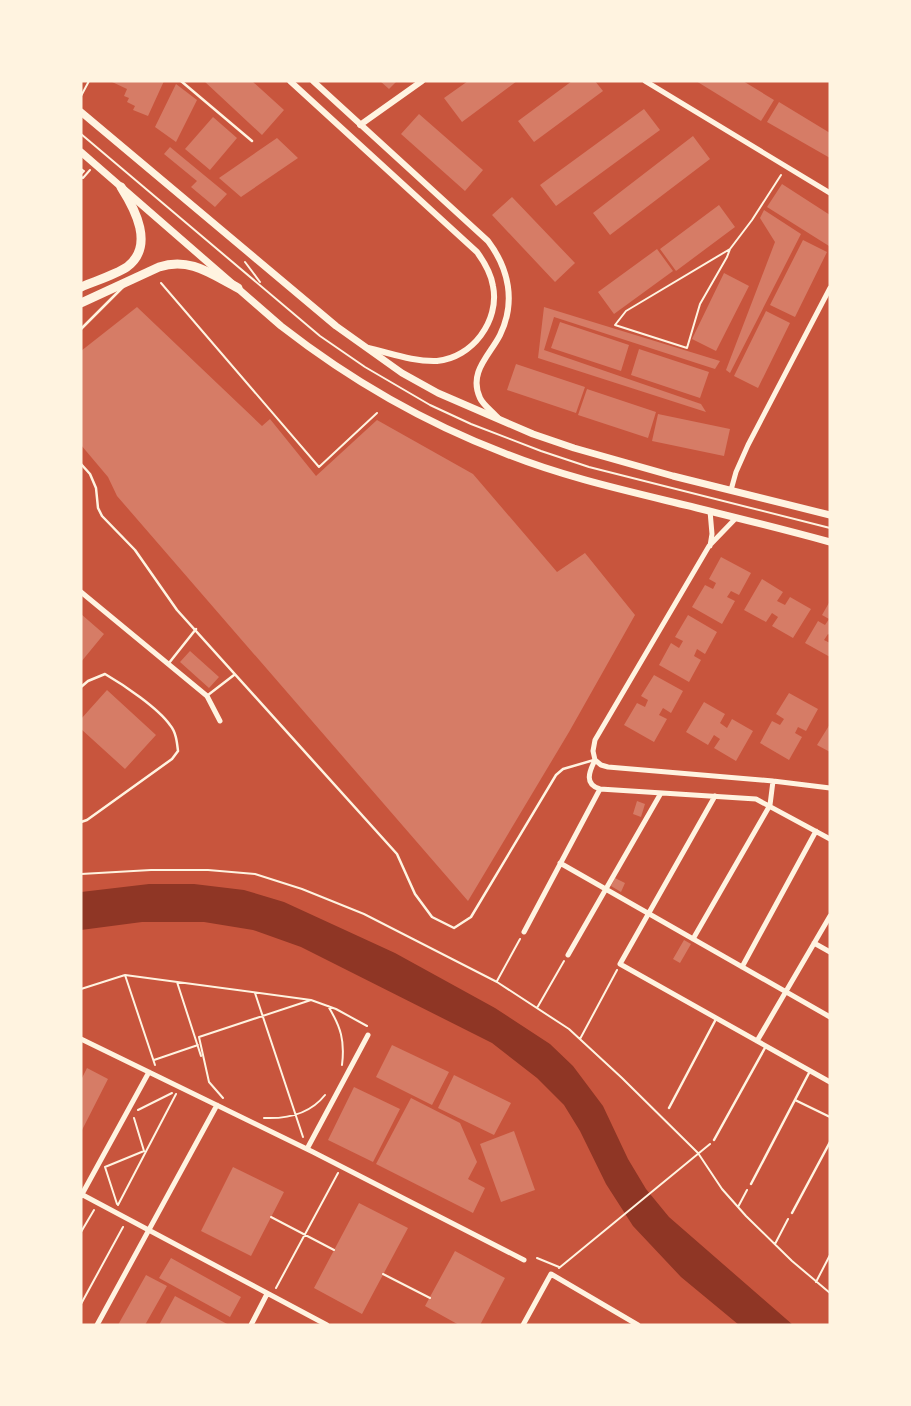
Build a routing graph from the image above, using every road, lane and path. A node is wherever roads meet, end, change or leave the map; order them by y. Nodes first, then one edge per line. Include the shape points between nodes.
1 (89, 81) edge
2 (180, 81) edge
3 (290, 81) edge
4 (313, 81) edge
5 (422, 81) edge
6 (645, 81) edge
7 (81, 96) edge
8 (81, 112) edge
9 (360, 124) junction
10 (81, 134) edge
11 (252, 141) dead end
12 (81, 152) edge
13 (83, 170) edge
14 (81, 174) edge
15 (781, 175) dead end
16 (122, 187) junction
17 (830, 193) edge
18 (730, 249) junction
19 (245, 262) dead end
20 (129, 281) junction
21 (161, 283) dead end
22 (81, 287) edge
23 (238, 288) junction
24 (830, 288) edge
25 (81, 303) edge
26 (81, 328) edge
27 (362, 346) junction
28 (377, 413) dead end
29 (499, 419) junction
30 (81, 464) edge
31 (731, 490) junction
32 (710, 511) junction
33 (830, 515) edge
34 (736, 518) junction
35 (830, 542) edge
36 (710, 546) junction
37 (81, 592) edge
38 (196, 629) junction
39 (168, 664) junction
40 (234, 675) junction
41 (81, 687) edge
42 (207, 696) junction
43 (220, 722) dead end
44 (595, 760) junction
45 (773, 781) junction
46 (830, 788) edge
47 (600, 789) junction
48 (661, 793) junction
49 (715, 796) junction
50 (770, 805) junction
51 (81, 822) edge
52 (816, 831) junction
53 (830, 839) edge
54 (560, 863) junction
55 (81, 874) edge
56 (606, 889) junction
57 (649, 913) junction
58 (830, 916) edge
59 (524, 932) joint
60 (693, 939) junction
61 (814, 943) junction
62 (830, 952) edge
63 (568, 955) joint
64 (620, 964) junction
65 (742, 967) junction
66 (125, 975) junction
67 (177, 982) junction
68 (497, 982) junction
69 (81, 989) edge
70 (786, 992) junction
71 (255, 993) junction
72 (311, 1000) junction
73 (328, 1006) junction
74 (537, 1008) junction
75 (263, 1016) junction
76 (830, 1017) edge
77 (716, 1018) junction
78 (367, 1026) dead end
79 (368, 1035) dead end
80 (81, 1039) edge
81 (580, 1039) junction
82 (757, 1041) junction
83 (198, 1045) junction
84 (766, 1046) junction
85 (154, 1060) junction
86 (204, 1063) junction
87 (340, 1070) dead end
88 (158, 1071) dead end
89 (149, 1072) junction
90 (810, 1072) junction
91 (830, 1082) edge
92 (330, 1090) dead end
93 (795, 1100) junction
94 (227, 1101) dead end
95 (217, 1105) junction
96 (669, 1108) dead end
97 (296, 1115) junction
98 (830, 1116) edge
99 (260, 1118) dead end
100 (714, 1140) joint
101 (830, 1142) edge
102 (306, 1146) junction
103 (698, 1153) junction
104 (339, 1171) dead end
105 (750, 1184) joint
106 (81, 1195) edge
107 (118, 1206) joint
108 (738, 1207) junction
109 (94, 1210) dead end
110 (792, 1213) joint
111 (271, 1217) dead end
112 (124, 1225) dead end
113 (149, 1231) junction
114 (81, 1232) edge
115 (775, 1245) junction
116 (334, 1250) dead end
117 (830, 1255) edge
118 (537, 1258) dead end
119 (524, 1260) dead end
120 (559, 1268) junction
121 (383, 1274) dead end
122 (551, 1274) junction
123 (816, 1282) junction
124 (276, 1289) dead end
125 (830, 1293) edge
126 (267, 1294) junction
127 (430, 1298) dead end
128 (81, 1304) edge
129 (97, 1325) edge
130 (251, 1325) edge
131 (327, 1325) edge
132 (522, 1325) edge
133 (638, 1325) edge

1 - 7 path
2 - 11 lane
3 - 27 street via 476,252 490,274 494,294 492,315 486,328 468,349 439,361 423,361
4 - 9 street
5 - 9 street
6 - 17 street
8 - 27 main road
9 - 29 street via 488,241 505,269 510,301 507,317 500,336 480,365 477,377 480,399
10 - 19 path via 263,287
12 - 16 main road
13 - 14 path
15 - 18 path
16 - 22 highway via 133,205 141,233 136,258 126,267
16 - 23 main road
18 - 18 path via 626,311 615,325 687,348 700,304
20 - 23 highway via 159,267 181,263 197,267
20 - 25 highway
20 - 26 lane
21 - 28 path via 319,467
23 - 32 main road via 313,351 382,396 426,419 497,451 548,468
24 - 31 street via 748,445
27 - 29 main road via 438,393
29 - 31 main road via 574,448
30 - 38 lane via 96,488 102,516 135,550 178,610
31 - 33 main road
32 - 34 main road
32 - 36 street
34 - 35 main road
34 - 36 street
36 - 44 street via 595,740
37 - 39 street
38 - 39 lane
38 - 40 lane
39 - 42 street
40 - 42 lane
40 - 44 lane via 397,854 416,894 432,917 454,928 471,917 556,775 563,769
41 - 51 lane via 88,680 105,674 124,685 171,725 178,751 118,799
42 - 43 street
44 - 45 street via 608,767
44 - 47 street via 589,781
45 - 46 street
45 - 50 street
47 - 48 street
47 - 54 street
48 - 49 street
48 - 56 street
49 - 50 street via 756,799
49 - 57 street
50 - 52 street
50 - 60 street
52 - 53 street
52 - 65 street
54 - 56 street
54 - 59 street
55 - 68 path via 198,870 255,874 364,914
56 - 57 street
56 - 63 street
57 - 60 street
57 - 64 street
58 - 61 street
59 - 68 path
60 - 65 street
61 - 62 street
61 - 70 street
63 - 74 path
64 - 77 street
64 - 81 path
65 - 70 street
66 - 67 path
66 - 69 path
66 - 85 path
67 - 71 path
67 - 83 path
68 - 74 path
70 - 76 street
70 - 82 street
71 - 72 path
71 - 75 path
72 - 73 path
72 - 75 path
73 - 78 path
73 - 87 path via 338,1022 344,1043
74 - 81 path
75 - 86 path via 199,1037
75 - 97 path
77 - 82 street
77 - 96 lane
79 - 102 street
80 - 89 street
81 - 103 path
82 - 84 street
83 - 85 path
83 - 86 path
84 - 90 street
84 - 100 lane
85 - 88 path
86 - 94 path via 209,1082
89 - 95 street
89 - 106 street
90 - 91 street
90 - 93 lane
92 - 97 path via 321,1101
93 - 98 lane
93 - 105 lane
95 - 102 street
95 - 113 street
97 - 99 path via 282,1119
97 - 102 path
100 - 103 path
101 - 110 lane
102 - 119 street
103 - 108 path
103 - 120 path
104 - 124 path
105 - 108 path
106 - 113 street
107 - 107 path via 178,1090 132,1112 144,1151 105,1168
108 - 115 path
109 - 114 path
110 - 115 path
111 - 116 path
112 - 128 path
113 - 126 street
113 - 129 street
115 - 123 path
117 - 123 path
118 - 120 path
120 - 122 path
121 - 127 path
122 - 132 street
122 - 133 street
123 - 125 path
126 - 130 street
126 - 131 street

